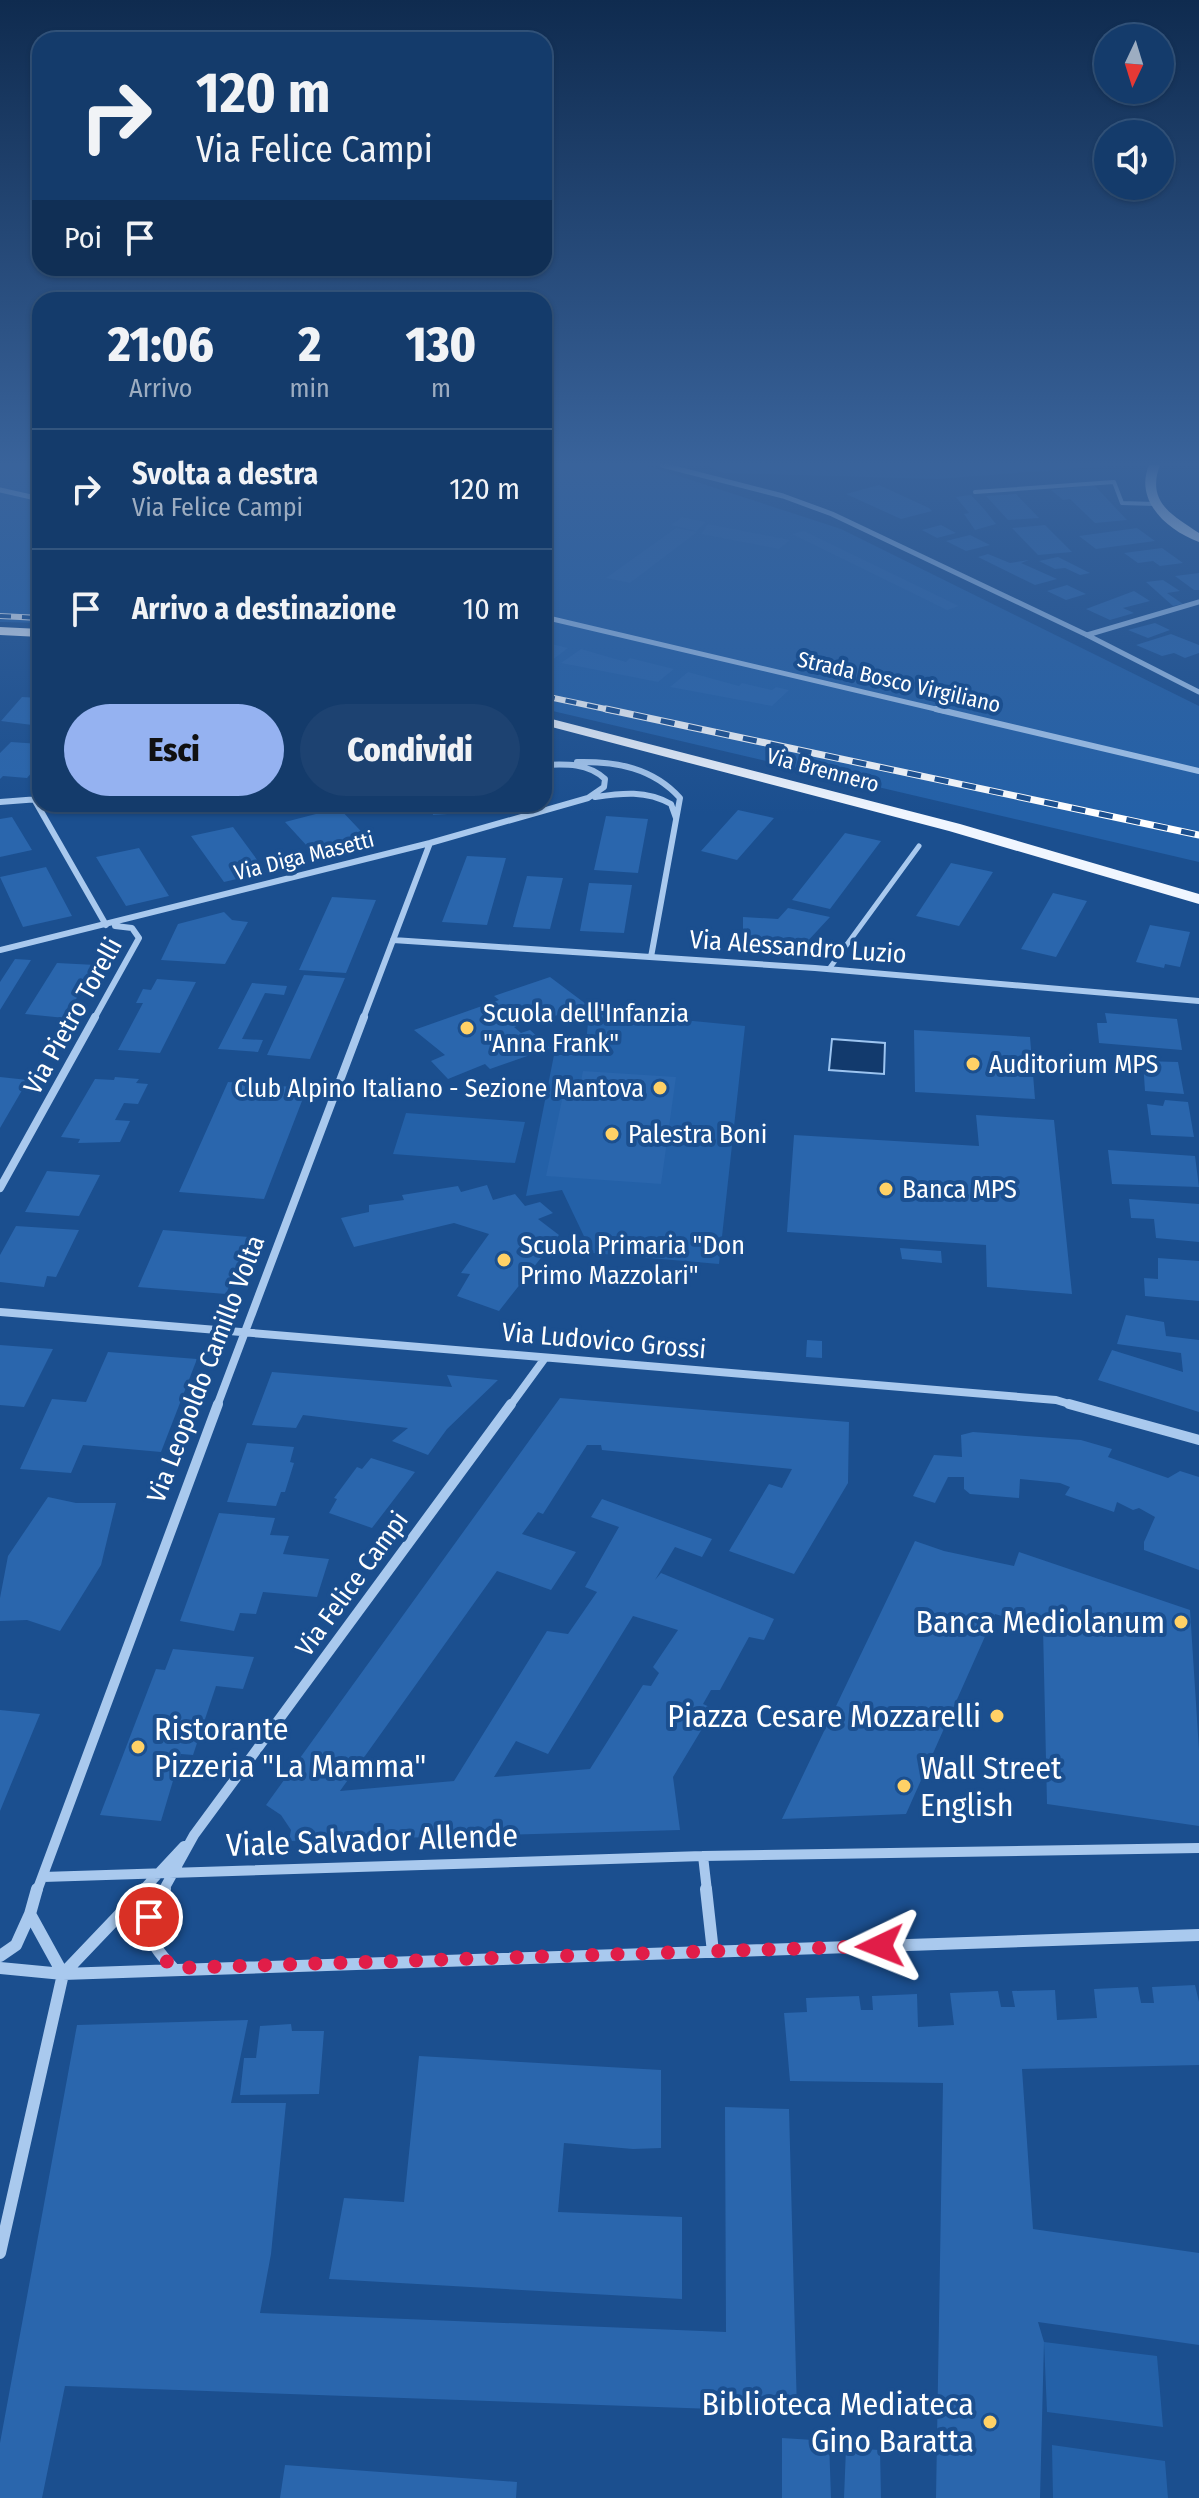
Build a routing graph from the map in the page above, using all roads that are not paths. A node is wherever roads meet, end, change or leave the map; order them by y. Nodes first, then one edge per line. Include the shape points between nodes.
1 (974, 582) edge
2 (1199, 602) edge
3 (552, 619) edge
4 (0, 631) edge
5 (32, 633) edge
6 (1087, 635) junction
7 (1199, 692) edge
8 (552, 723) edge
9 (552, 765) edge
10 (552, 765) edge
11 (1199, 771) edge
12 (32, 799) edge
13 (584, 799) junction
14 (0, 802) edge
15 (552, 808) edge
16 (44, 812) edge
17 (538, 812) edge
18 (676, 823) junction
19 (430, 843) junction
20 (919, 846) dead end
21 (1090, 865) junction
22 (1199, 885) edge
23 (1199, 899) edge
24 (106, 925) junction
25 (393, 940) junction
26 (0, 950) edge
27 (651, 957) junction
28 (829, 969) junction
29 (1199, 1001) edge
30 (0, 1188) edge
31 (0, 1312) edge
32 (244, 1333) junction
33 (545, 1358) junction
34 (1199, 1440) edge
35 (194, 1835) junction
36 (1199, 1848) edge
37 (703, 1856) junction
38 (174, 1872) junction
39 (158, 1873) junction
40 (43, 1877) junction
41 (30, 1914) junction
42 (1199, 1935) edge
43 (713, 1952) junction
44 (0, 1956) edge
45 (0, 1968) edge
46 (173, 1968) junction
47 (63, 1974) junction
48 (0, 2253) edge

1 - 6 street
2 - 6 street
3 - 11 street, Strada Bosco Virgiliano
4 - 5 main road
6 - 7 street
8 - 21 main road, Via Brennero
9 - 13 street, Via Diga Masetti via 584,766 601,774 602,791
10 - 18 street via 602,762 657,778 680,798
12 - 14 street
13 - 15 street, Via Diga Masetti
13 - 18 street via 650,794 671,804
16 - 24 street
17 - 19 street, Via Diga Masetti
18 - 27 street
19 - 24 street, Via Diga Masetti
19 - 25 street, Via Leopoldo Camillo Volta
20 - 28 lane
21 - 22 main road, Via Brennero
21 - 23 main road, Via Brennero
24 - 26 street, Via Diga Masetti
24 - 30 street, Via Pietro Torelli via 132,928 139,938
25 - 27 street, Via Alessandro Luzio
25 - 32 street, Via Leopoldo Camillo Volta
27 - 28 street, Via Alessandro Luzio
28 - 29 street, Via Alessandro Luzio
31 - 32 street, Via Ludovico Grossi
32 - 33 street, Via Ludovico Grossi
32 - 40 street, Via Leopoldo Camillo Volta
33 - 34 street, Via Ludovico Grossi via 1056,1400
33 - 35 street, Via Felice Campi
35 - 38 street, Via Felice Campi
35 - 39 street, Via Felice Campi
36 - 37 street, Viale Salvador Allende
37 - 38 street, Viale Salvador Allende
37 - 43 street
38 - 39 street, Viale Salvador Allende
38 - 46 street, Via Felice Campi via 149,1917 153,1947
39 - 40 street, Viale Salvador Allende
39 - 47 street, Via Felice Campi
40 - 41 street, Via Leopoldo Camillo Volta
41 - 44 street, Via Leopoldo Camillo Volta via 16,1945
41 - 47 street
42 - 43 street
43 - 46 street
45 - 47 street
46 - 47 street
47 - 48 street

